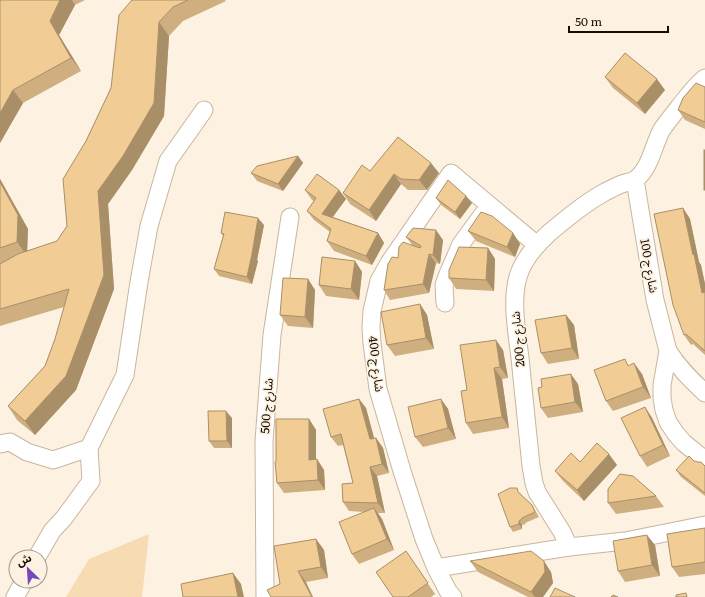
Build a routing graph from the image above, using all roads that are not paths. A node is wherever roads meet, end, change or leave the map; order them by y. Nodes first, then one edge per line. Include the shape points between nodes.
1 (705, 78) edge
2 (204, 110) dead end
3 (635, 180) junction
4 (489, 205) junction
5 (290, 216) dead end
6 (537, 245) junction
7 (445, 303) dead end
8 (668, 351) junction
9 (705, 393) edge
10 (0, 444) edge
11 (89, 448) junction
12 (705, 460) edge
13 (705, 525) edge
14 (569, 547) junction
15 (42, 549) edge
16 (436, 568) junction
17 (265, 597) edge
18 (454, 597) edge

1 - 3 street via 672,116 646,166
2 - 11 street via 168,162 149,226 125,375
3 - 6 street, شارع ج 200 via 621,184 589,202
3 - 8 street, شارع ج 100 via 655,300
4 - 6 street
4 - 7 street via 461,244 444,285
4 - 16 street, شارع ج 400 via 451,173 389,263 379,281 372,311 372,344 378,389 424,539
5 - 17 street, شارع ج 500 via 272,335 264,441
6 - 14 street, شارع ج 200 via 522,267 515,291 531,466 537,492
8 - 9 street via 676,364
8 - 12 street, شارع ج 100 via 662,398 668,422 684,443
10 - 11 street via 10,442 27,452 53,460
11 - 15 street via 91,481 52,531
13 - 14 street via 625,541
14 - 16 street
16 - 18 street, شارع ج 400

